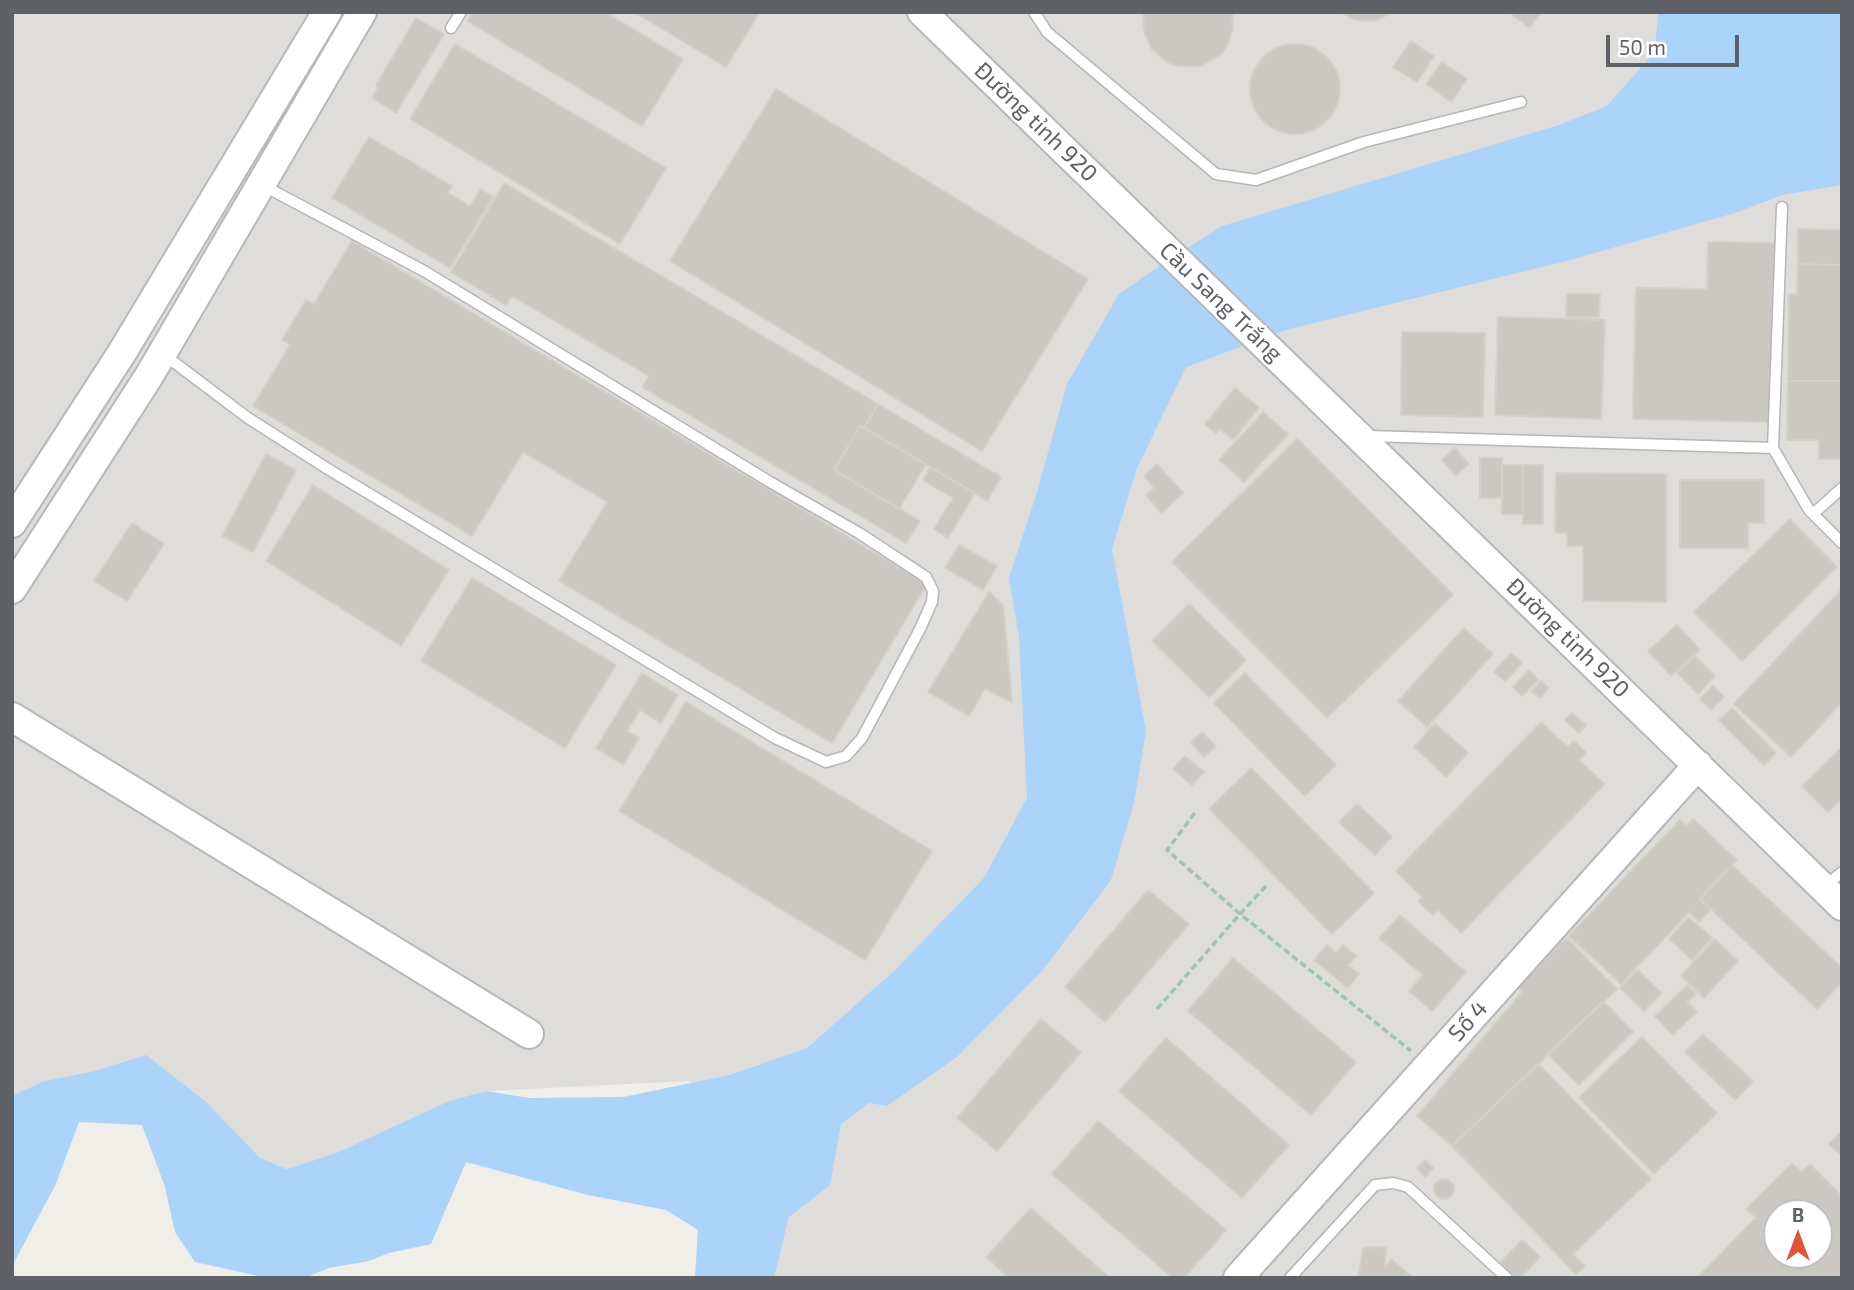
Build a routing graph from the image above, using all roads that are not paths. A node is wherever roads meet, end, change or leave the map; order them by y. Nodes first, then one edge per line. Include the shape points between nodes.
1 (327, 12) edge
2 (362, 12) edge
3 (461, 12) edge
4 (922, 12) edge
5 (1034, 12) edge
6 (451, 29) dead end
7 (1521, 102) dead end
8 (261, 185) junction
9 (1782, 206) dead end
10 (1150, 233) joint
11 (163, 353) junction
12 (1293, 372) joint
13 (1359, 436) junction
14 (1773, 449) junction
15 (1842, 488) edge
16 (1813, 514) junction
17 (12, 523) edge
18 (1842, 543) edge
19 (12, 589) edge
20 (12, 717) edge
21 (1698, 765) junction
22 (1836, 889) edge
23 (529, 1034) dead end
24 (1238, 1278) edge
25 (1290, 1278) edge
26 (1507, 1278) edge

1 - 17 street via 123,351
2 - 8 street
3 - 6 lane
4 - 10 street, Đường tỉnh 920
5 - 7 lane via 1047,32 1216,174 1256,180 1364,142
8 - 11 street
8 - 11 lane via 424,271 926,577 933,591 932,602 862,738 846,756 826,762 775,738 328,469 248,418
9 - 14 lane
10 - 12 street, Cầu Sang Trắng
11 - 19 street
12 - 13 street, Đường tỉnh 920
13 - 14 lane
13 - 21 street, Đường tỉnh 920
14 - 16 lane
15 - 16 lane
16 - 18 lane
20 - 23 street
21 - 22 street, Đường tỉnh 920
21 - 24 street, Số 4
25 - 26 lane via 1374,1185 1393,1183 1408,1187

